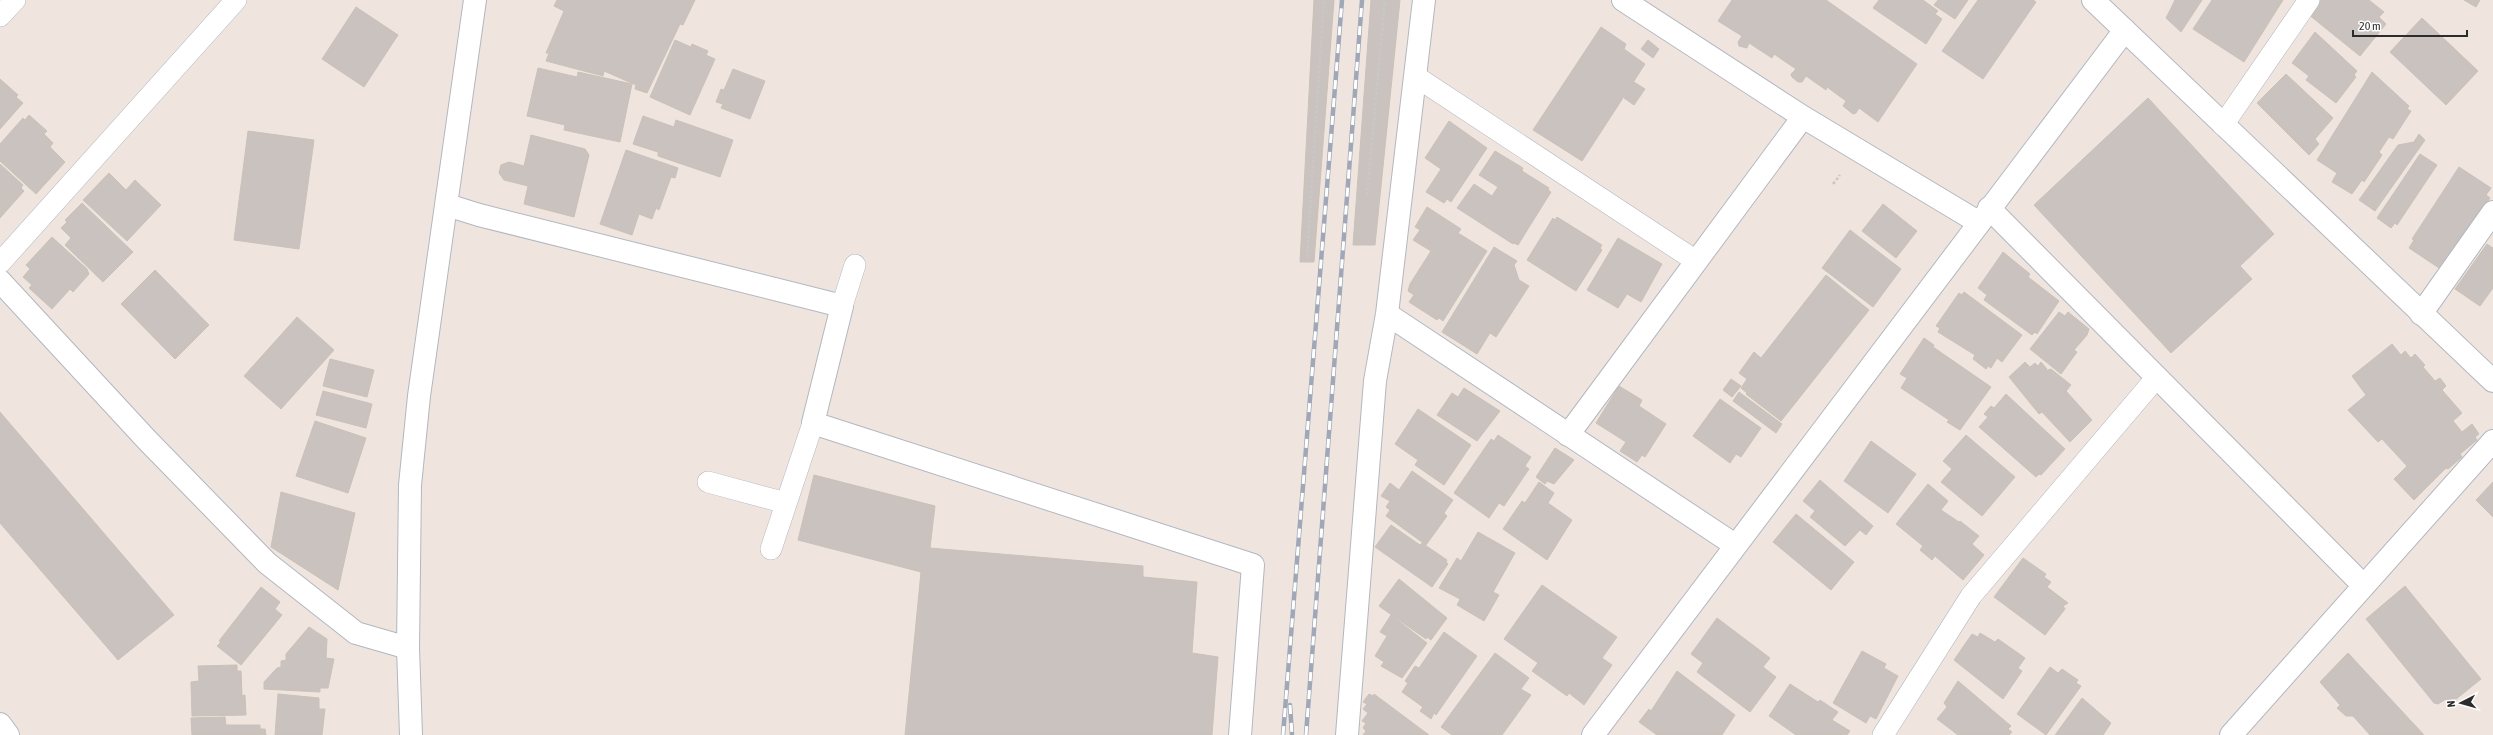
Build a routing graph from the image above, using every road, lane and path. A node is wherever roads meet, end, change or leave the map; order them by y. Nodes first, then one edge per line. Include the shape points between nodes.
1 (15, 0) edge
2 (236, 0) edge
3 (475, 0) edge
4 (1324, 0) edge
5 (1385, 0) edge
6 (1424, 0) edge
7 (1623, 0) edge
8 (2093, 0) edge
9 (2309, 0) edge
10 (0, 16) edge
11 (2125, 30) junction
12 (1415, 76) junction
13 (1804, 117) junction
14 (2223, 125) junction
15 (1367, 198) dead end
16 (447, 205) junction
17 (2493, 212) edge
18 (1983, 215) junction
19 (1307, 258) dead end
20 (1696, 261) junction
21 (0, 263) edge
22 (855, 265) dead end
23 (0, 281) edge
24 (842, 306) junction
25 (1387, 314) junction
26 (2421, 314) junction
27 (2157, 377) junction
28 (2493, 381) edge
29 (813, 423) junction
30 (1568, 435) junction
31 (2493, 441) edge
32 (708, 482) dead end
33 (786, 503) junction
34 (1735, 545) junction
35 (771, 549) dead end
36 (2364, 586) junction
37 (408, 648) junction
38 (0, 724) edge
39 (8, 735) edge
40 (411, 735) edge
41 (1240, 735) edge
42 (1347, 735) edge
43 (1593, 735) edge
44 (1883, 735) edge
45 (2231, 735) edge

1 - 10 lane
2 - 21 lane
3 - 16 street
4 - 19 path
5 - 15 path
6 - 12 street
7 - 13 street
8 - 11 street
9 - 14 lane
11 - 14 street
11 - 18 street
12 - 20 lane
12 - 25 street
13 - 18 street
13 - 20 street
14 - 26 street
16 - 24 street
16 - 37 street via 419,396 410,485
17 - 26 street
18 - 27 street
18 - 34 street
20 - 30 street
22 - 24 lane
23 - 37 street via 266,564 356,633
24 - 29 street
25 - 30 street
25 - 42 street via 1374,381
26 - 28 street
27 - 36 street
27 - 44 lane via 1971,596
29 - 33 lane
29 - 41 street via 1253,565
30 - 34 street
31 - 36 street
32 - 33 lane
33 - 35 lane
34 - 43 street
36 - 45 street
37 - 40 street
38 - 39 street

